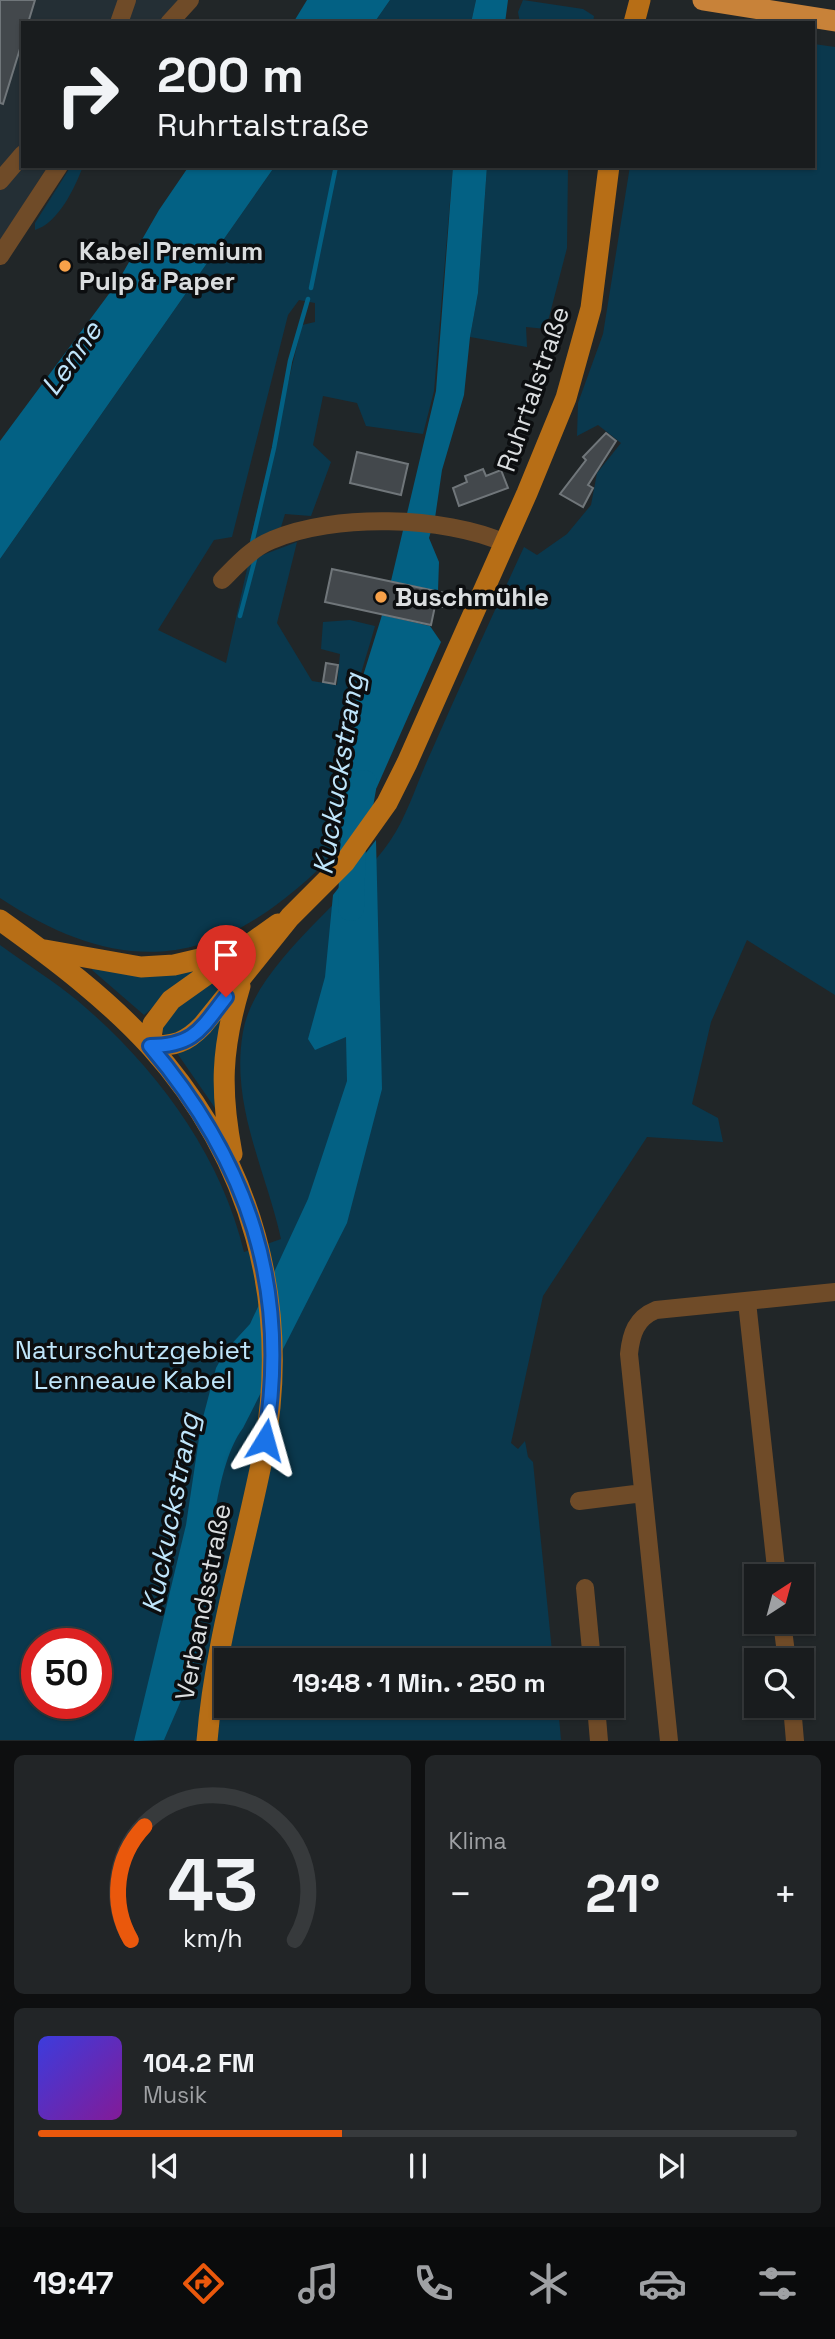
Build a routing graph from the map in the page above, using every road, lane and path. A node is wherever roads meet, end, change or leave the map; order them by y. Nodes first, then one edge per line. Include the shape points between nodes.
1 (127, 0) edge
2 (190, 0) edge
3 (640, 0) edge
4 (703, 0) edge
5 (835, 20) edge
6 (120, 21) edge
7 (171, 21) edge
8 (635, 21) edge
9 (21, 155) edge
10 (58, 168) edge
11 (610, 168) edge
12 (0, 181) edge
13 (0, 257) edge
14 (505, 543) junction
15 (222, 580) dead end
16 (290, 917) junction
17 (0, 920) edge
18 (39, 949) junction
19 (238, 950) junction
20 (243, 976) junction
21 (150, 1046) junction
22 (237, 1177) junction
23 (835, 1292) edge
24 (747, 1302) junction
25 (643, 1493) junction
26 (579, 1501) dead end
27 (776, 1564) edge
28 (585, 1588) dead end
29 (591, 1648) edge
30 (597, 1718) edge
31 (793, 1718) edge
32 (207, 1741) edge
33 (599, 1741) edge
34 (669, 1741) edge
35 (796, 1741) edge

1 - 6 street
2 - 7 street
3 - 8 main road
4 - 5 highway
9 - 12 street
10 - 13 street
11 - 14 main road, Ruhrtalstraße via 598,271 580,354
14 - 15 street via 484,533 402,522 345,523 302,530 264,544
14 - 16 main road, Ruhrtalstraße via 387,803 345,862
16 - 19 main road, Ruhrtalstraße
16 - 20 main road, Ruhrtalstraße
17 - 18 main road, Verbandsstraße
18 - 19 main road via 141,967 174,965
18 - 21 main road, Verbandsstraße
19 - 21 main road, Ruhrtalstraße via 163,1008 153,1024
20 - 21 main road, Ruhrtalstraße via 190,1038 174,1046
20 - 22 main road via 225,1040 222,1081
21 - 22 main road, Verbandsstraße via 205,1119
22 - 32 main road, Verbandsstraße via 265,1272 271,1400 218,1651
23 - 24 street
24 - 25 street via 656,1310 644,1315 635,1328 629,1354
24 - 27 street
25 - 26 street
25 - 34 street
28 - 29 street
30 - 33 street
31 - 35 street

